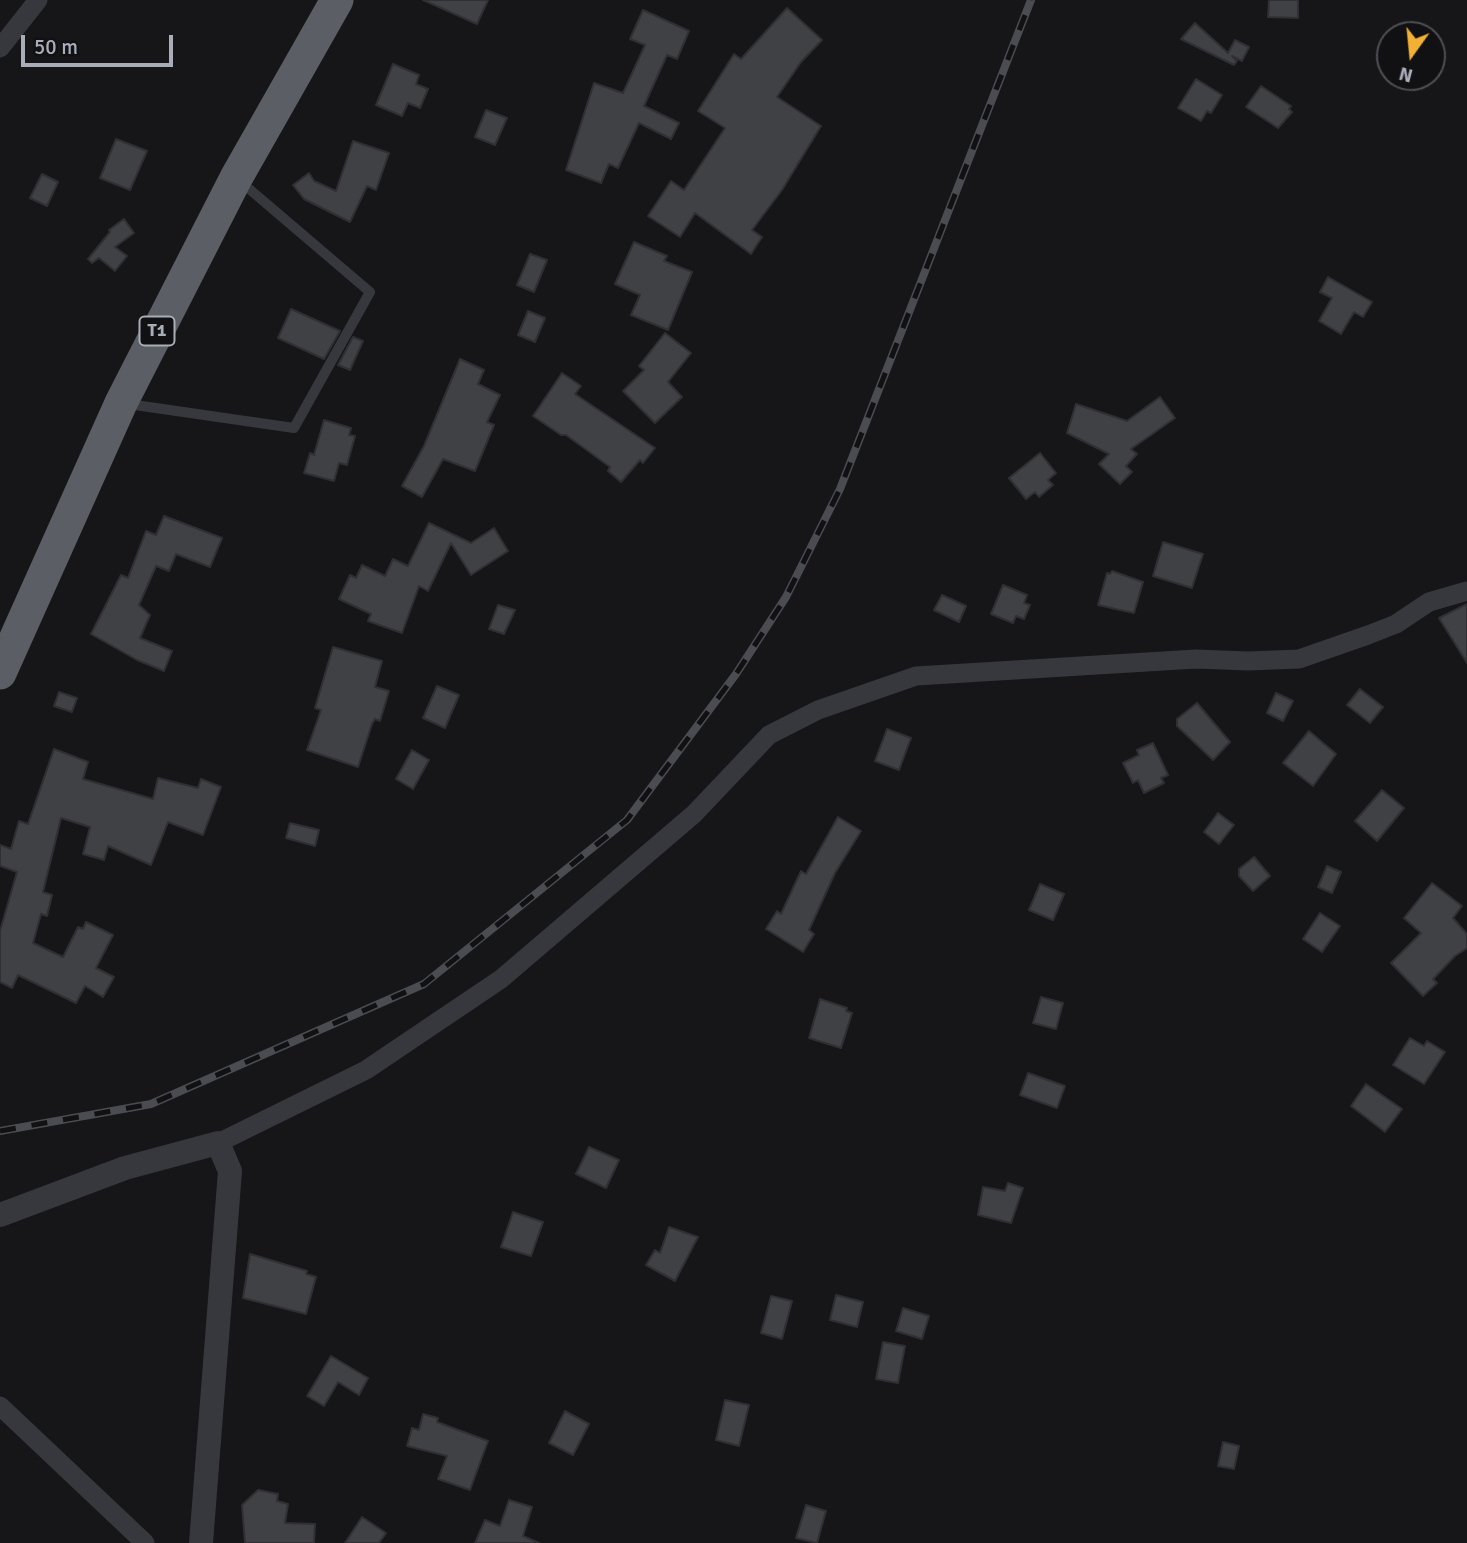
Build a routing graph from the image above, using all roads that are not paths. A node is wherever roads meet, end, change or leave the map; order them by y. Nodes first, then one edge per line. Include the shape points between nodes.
1 (38, 0) edge
2 (337, 0) edge
3 (0, 48) edge
4 (236, 178) junction
5 (121, 403) junction
6 (1467, 591) edge
7 (0, 673) edge
8 (218, 1143) junction
9 (0, 1215) edge
10 (0, 1406) edge
11 (145, 1543) edge
12 (201, 1543) edge

1 - 3 street
2 - 4 highway, T1
4 - 5 highway, T1
4 - 5 lane via 370,292 294,428
5 - 7 highway, T1
6 - 8 street via 1429,602 1378,631 1299,659 1196,659 916,676 818,710 769,735 694,814 501,979 366,1070
8 - 9 street via 125,1168
8 - 12 street via 230,1171
10 - 11 street

